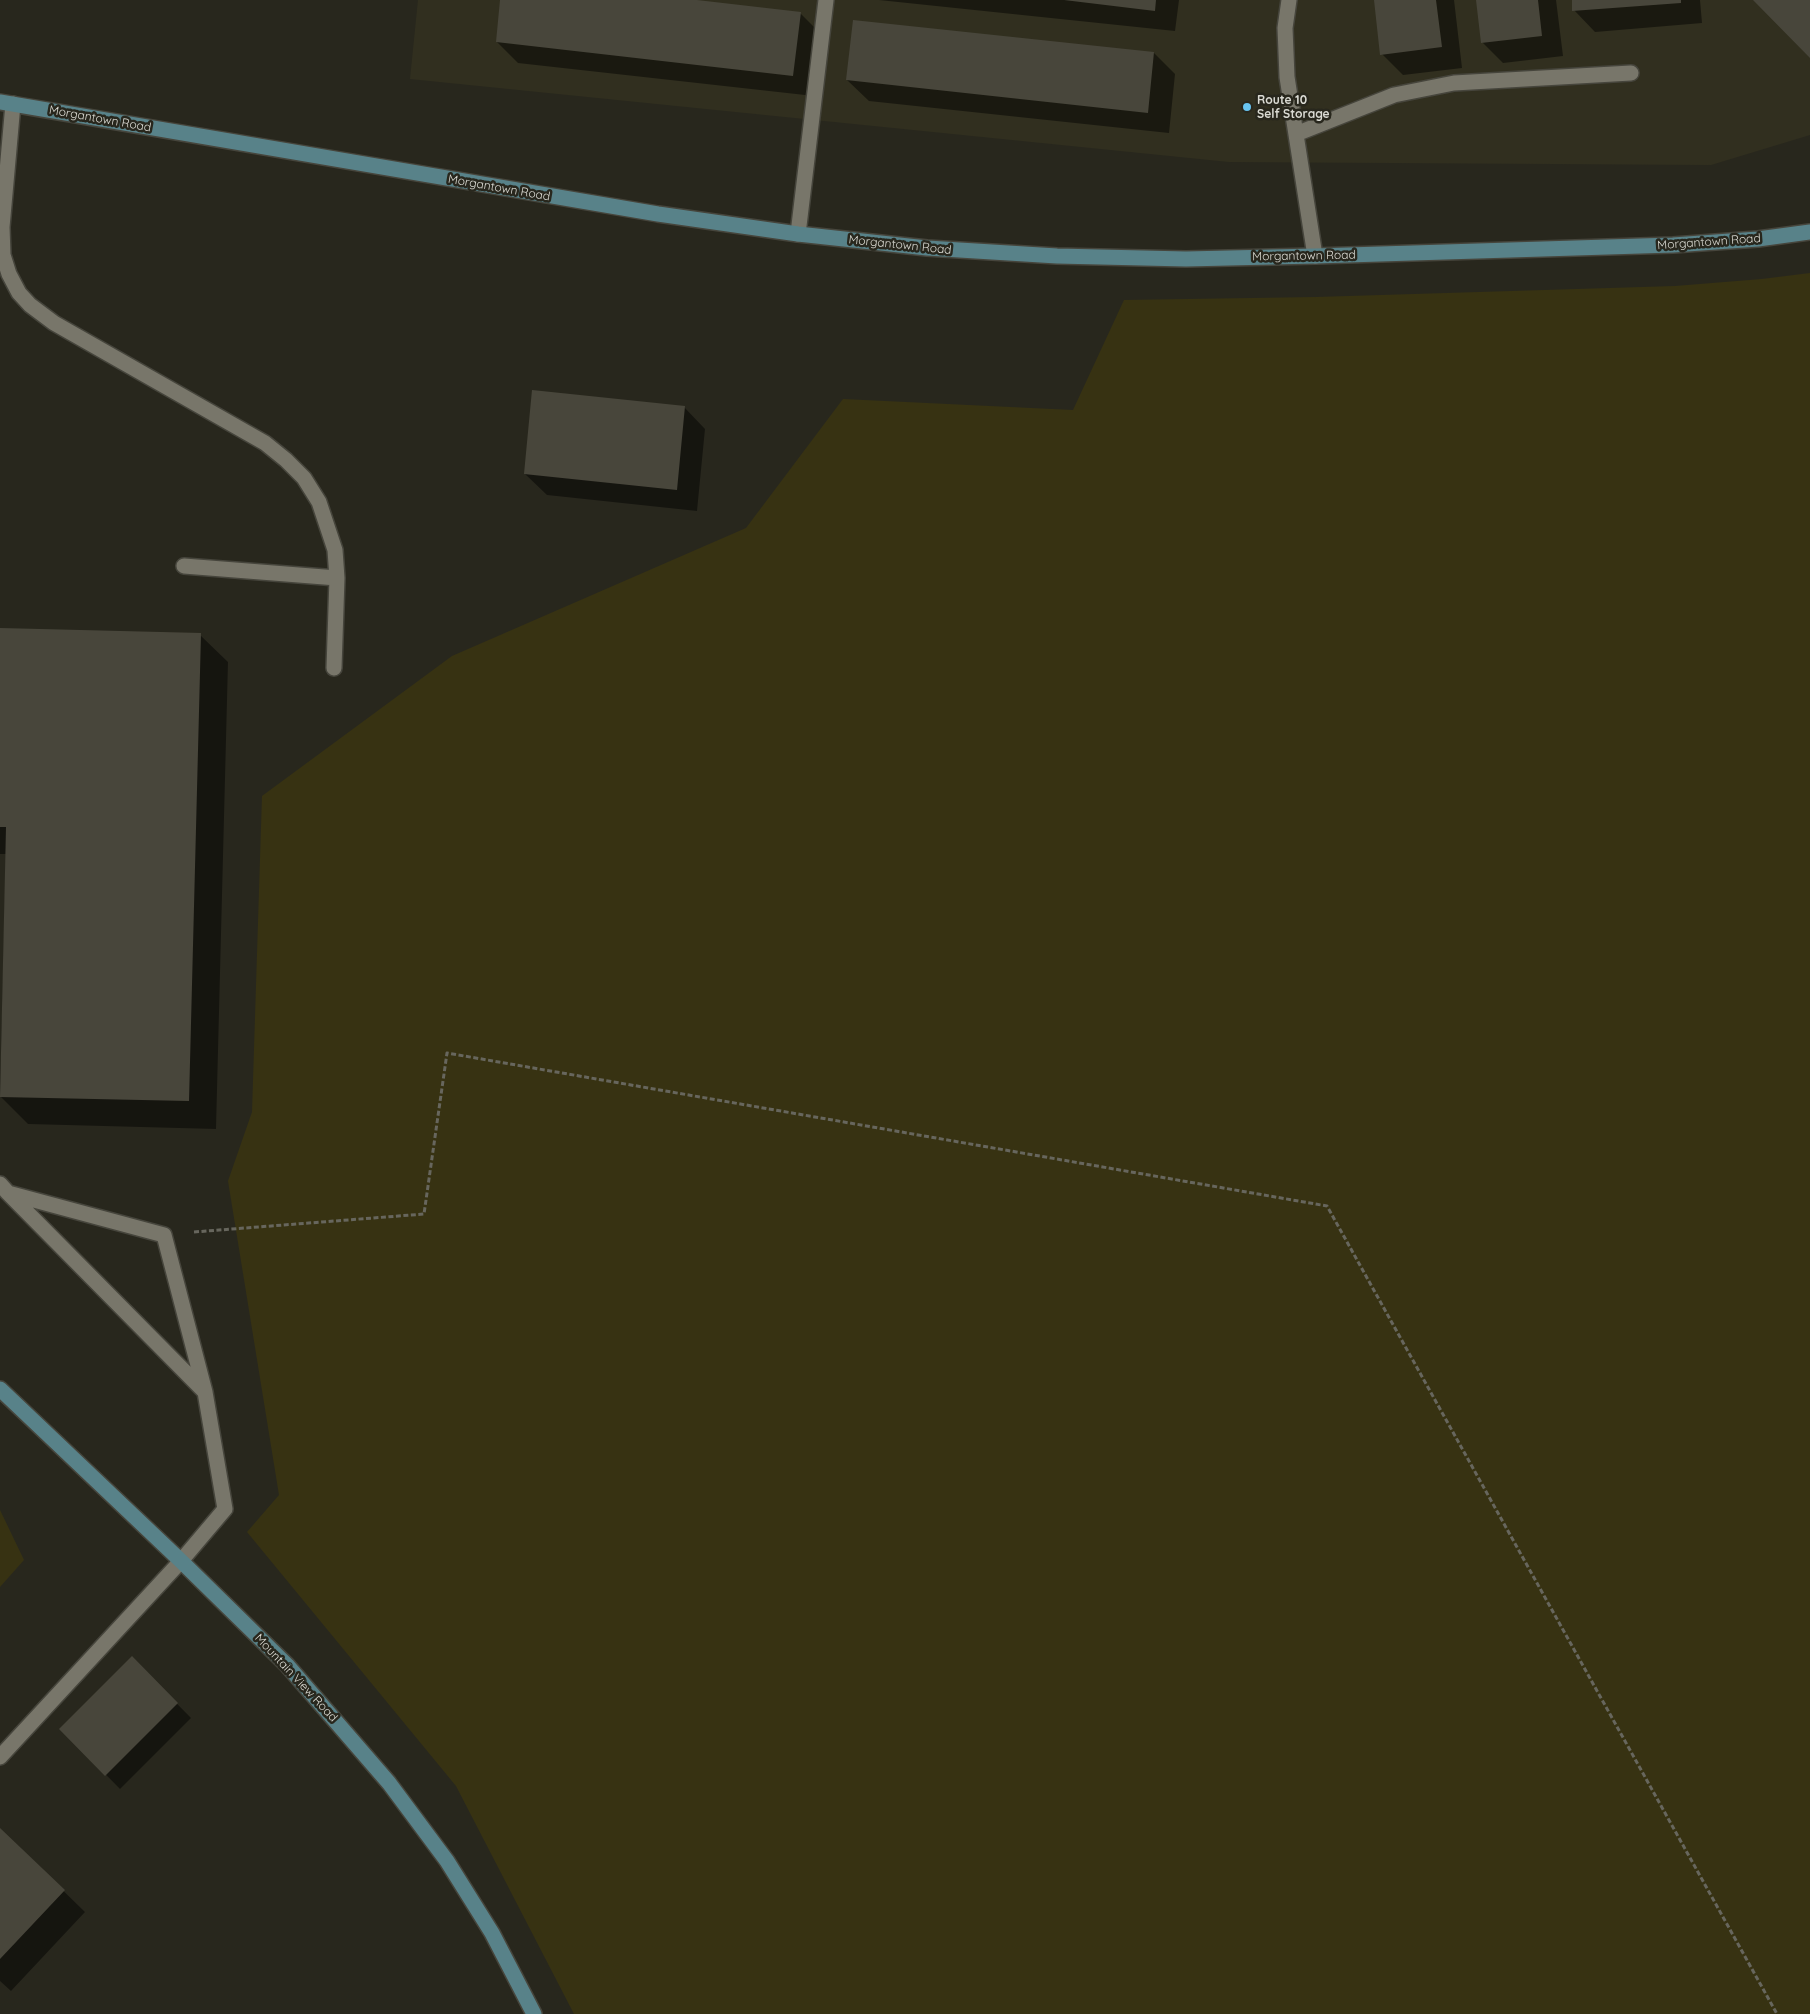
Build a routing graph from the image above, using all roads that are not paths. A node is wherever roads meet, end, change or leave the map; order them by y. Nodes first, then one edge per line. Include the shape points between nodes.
1 (826, 0) edge
2 (1289, 0) edge
3 (1630, 73) dead end
4 (6, 102) edge
5 (1296, 134) junction
6 (1810, 232) edge
7 (798, 234) junction
8 (1315, 256) junction
9 (184, 566) dead end
10 (337, 578) junction
11 (334, 668) dead end
12 (4, 1189) edge
13 (0, 1389) edge
14 (205, 1392) junction
15 (181, 1561) junction
16 (0, 1757) edge
17 (534, 2014) edge

1 - 7 lane
2 - 5 lane via 1285,28 1287,77
3 - 5 lane via 1454,83 1394,95
4 - 7 main road, Morgantown Road via 530,194
4 - 10 lane via 3,254 19,293 54,323 264,443 286,460 304,478 319,502 335,550
5 - 8 lane
6 - 8 main road, Morgantown Road via 1663,246
7 - 8 main road, Morgantown Road via 927,248 1057,256
9 - 10 lane
10 - 11 lane
12 - 14 lane
12 - 14 lane via 164,1235
13 - 15 main road, Mountain View Road
14 - 15 lane via 225,1509
15 - 16 lane
15 - 17 main road, Mountain View Road via 287,1665 389,1783 447,1861 492,1933

